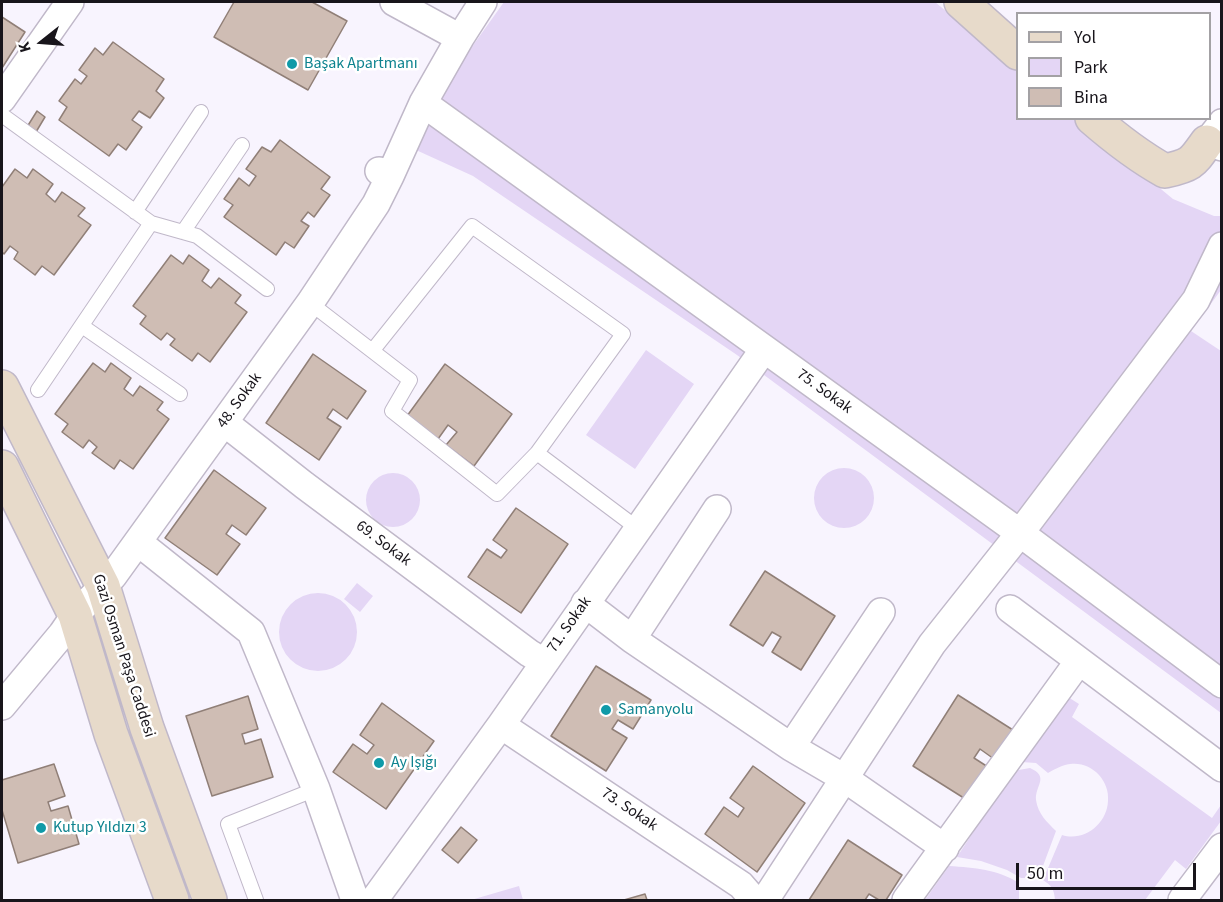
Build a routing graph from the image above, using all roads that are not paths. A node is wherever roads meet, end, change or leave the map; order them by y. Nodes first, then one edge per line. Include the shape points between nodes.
1 (70, 2) edge
2 (394, 2) edge
3 (483, 2) edge
4 (962, 2) edge
5 (460, 38) junction
6 (1016, 51) edge
7 (2, 99) edge
8 (423, 103) junction
9 (201, 112) dead end
10 (2, 116) edge
11 (1094, 120) edge
12 (1217, 137) edge
13 (242, 145) dead end
14 (135, 212) junction
15 (151, 223) junction
16 (183, 232) junction
17 (1221, 246) edge
18 (267, 289) dead end
19 (310, 303) junction
20 (82, 326) junction
21 (764, 349) junction
22 (373, 350) junction
23 (2, 387) edge
24 (38, 390) dead end
25 (180, 394) dead end
26 (225, 423) junction
27 (537, 453) junction
28 (2, 467) edge
29 (717, 509) dead end
30 (637, 528) junction
31 (1020, 533) junction
32 (138, 542) junction
33 (104, 586) junction
34 (585, 603) junction
35 (1010, 609) dead end
36 (881, 612) dead end
37 (75, 615) junction
38 (632, 639) junction
39 (1078, 661) junction
40 (544, 662) junction
41 (1221, 684) edge
42 (2, 706) edge
43 (501, 724) junction
44 (791, 747) junction
45 (1221, 768) edge
46 (844, 778) junction
47 (316, 789) junction
48 (1221, 847) edge
49 (945, 848) junction
50 (389, 894) edge
51 (172, 900) edge
52 (210, 900) edge
53 (256, 900) edge
54 (355, 900) edge
55 (754, 900) edge
56 (765, 900) edge
57 (906, 900) edge
58 (1182, 900) edge

1 - 7 street
2 - 5 street
3 - 5 street, 48. Sokak
4 - 6 street
5 - 8 street, 48. Sokak
8 - 19 street, 48. Sokak via 384,174 376,204
8 - 21 street, 75. Sokak
9 - 14 lane
10 - 14 lane
11 - 12 street via 1128,148 1165,171 1192,163
13 - 16 lane
14 - 15 lane
15 - 16 lane
15 - 20 lane
16 - 18 lane via 197,236
17 - 31 street via 1196,300
19 - 22 lane
19 - 26 street, 48. Sokak
20 - 24 lane
20 - 25 lane
21 - 30 street, 71. Sokak
21 - 31 street, 75. Sokak
22 - 27 lane via 410,380 392,411 497,494
22 - 27 lane via 472,226 623,334
23 - 33 street, Gazi Osman Paşa Caddesi
26 - 32 street, 48. Sokak
26 - 40 street, 69. Sokak
27 - 30 lane
28 - 37 street, Gazi Osman Paşa Caddesi
29 - 38 street
30 - 34 street, 71. Sokak
31 - 41 street, 75. Sokak
31 - 46 street via 932,644
32 - 33 street, 48. Sokak
32 - 47 street via 251,632
33 - 37 street, 48. Sokak
33 - 52 street, Gazi Osman Paşa Caddesi via 147,728
34 - 38 street
34 - 40 street, 71. Sokak
35 - 39 street
36 - 44 street
37 - 42 street, 48. Sokak
37 - 51 street, Gazi Osman Paşa Caddesi via 111,734
38 - 44 street
39 - 45 street
39 - 49 street
40 - 43 street, 71. Sokak
43 - 50 street, 71. Sokak
43 - 55 street, 73. Sokak via 741,885
44 - 46 street
46 - 49 street
46 - 56 street
47 - 53 lane via 228,824
47 - 54 street
48 - 58 street
49 - 57 street

